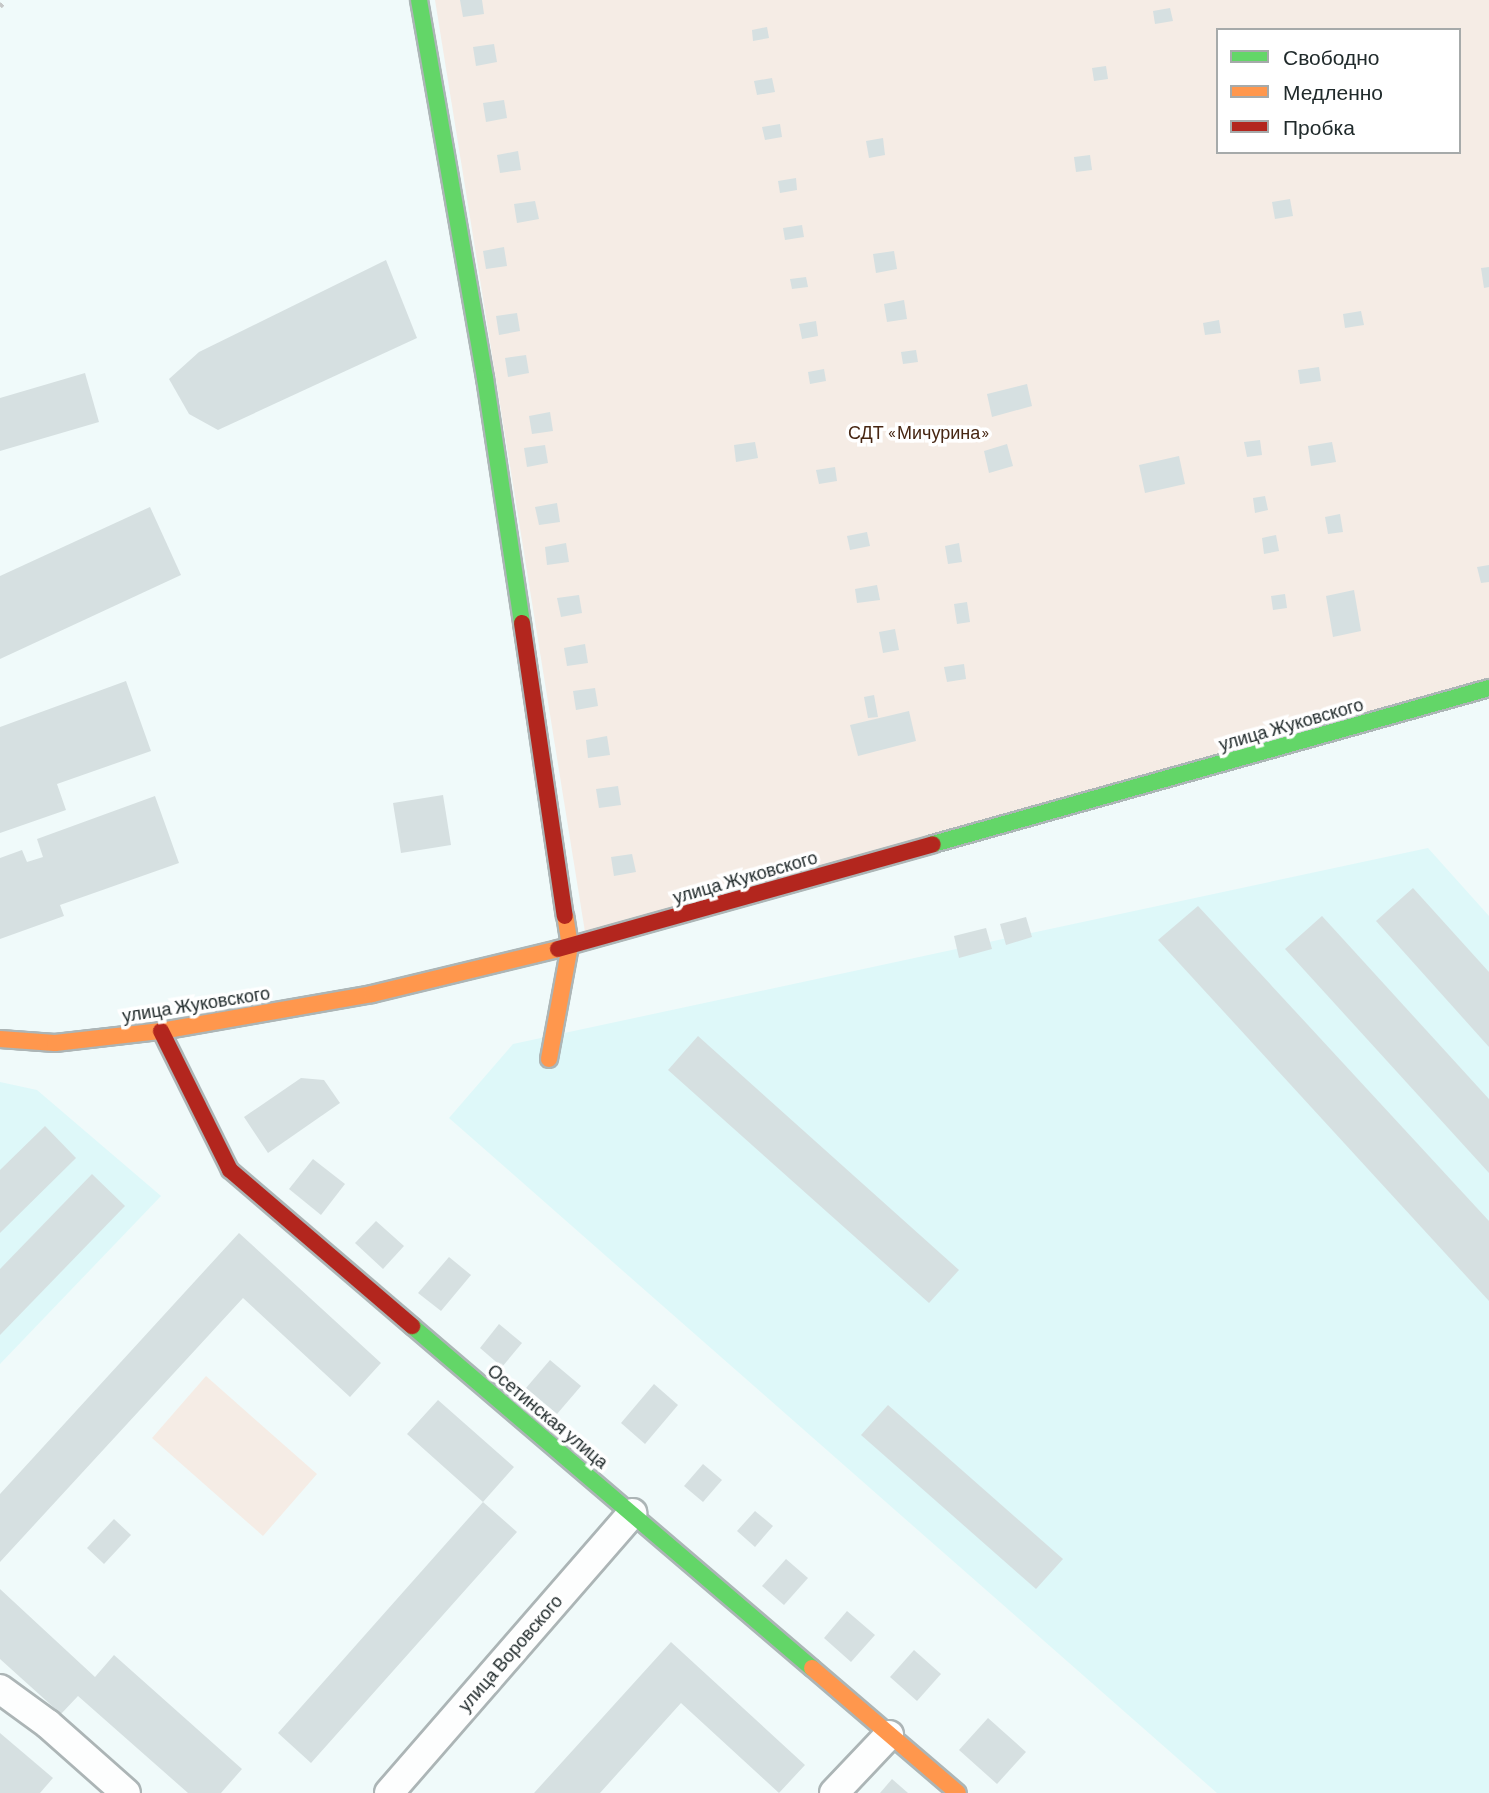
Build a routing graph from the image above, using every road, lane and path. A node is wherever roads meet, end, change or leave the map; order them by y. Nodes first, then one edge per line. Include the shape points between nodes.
1 (419, 0) edge
2 (1489, 688) edge
3 (570, 946) junction
4 (161, 1031) junction
5 (0, 1039) edge
6 (550, 1059) dead end
7 (632, 1513) junction
8 (0, 1689) edge
9 (889, 1735) junction
10 (126, 1793) edge
11 (388, 1793) edge
12 (834, 1793) edge
13 (958, 1793) edge

1 - 3 street via 485,378
2 - 3 street, улица Жуковского
3 - 4 street, улица Жуковского via 372,994
3 - 6 street
4 - 5 street, улица Жуковского via 55,1043
4 - 7 street, Осетинская улица via 230,1170
7 - 9 street, Осетинская улица
7 - 11 street, улица Воровского
8 - 10 street via 48,1724
9 - 12 street
9 - 13 street, Осетинская улица

